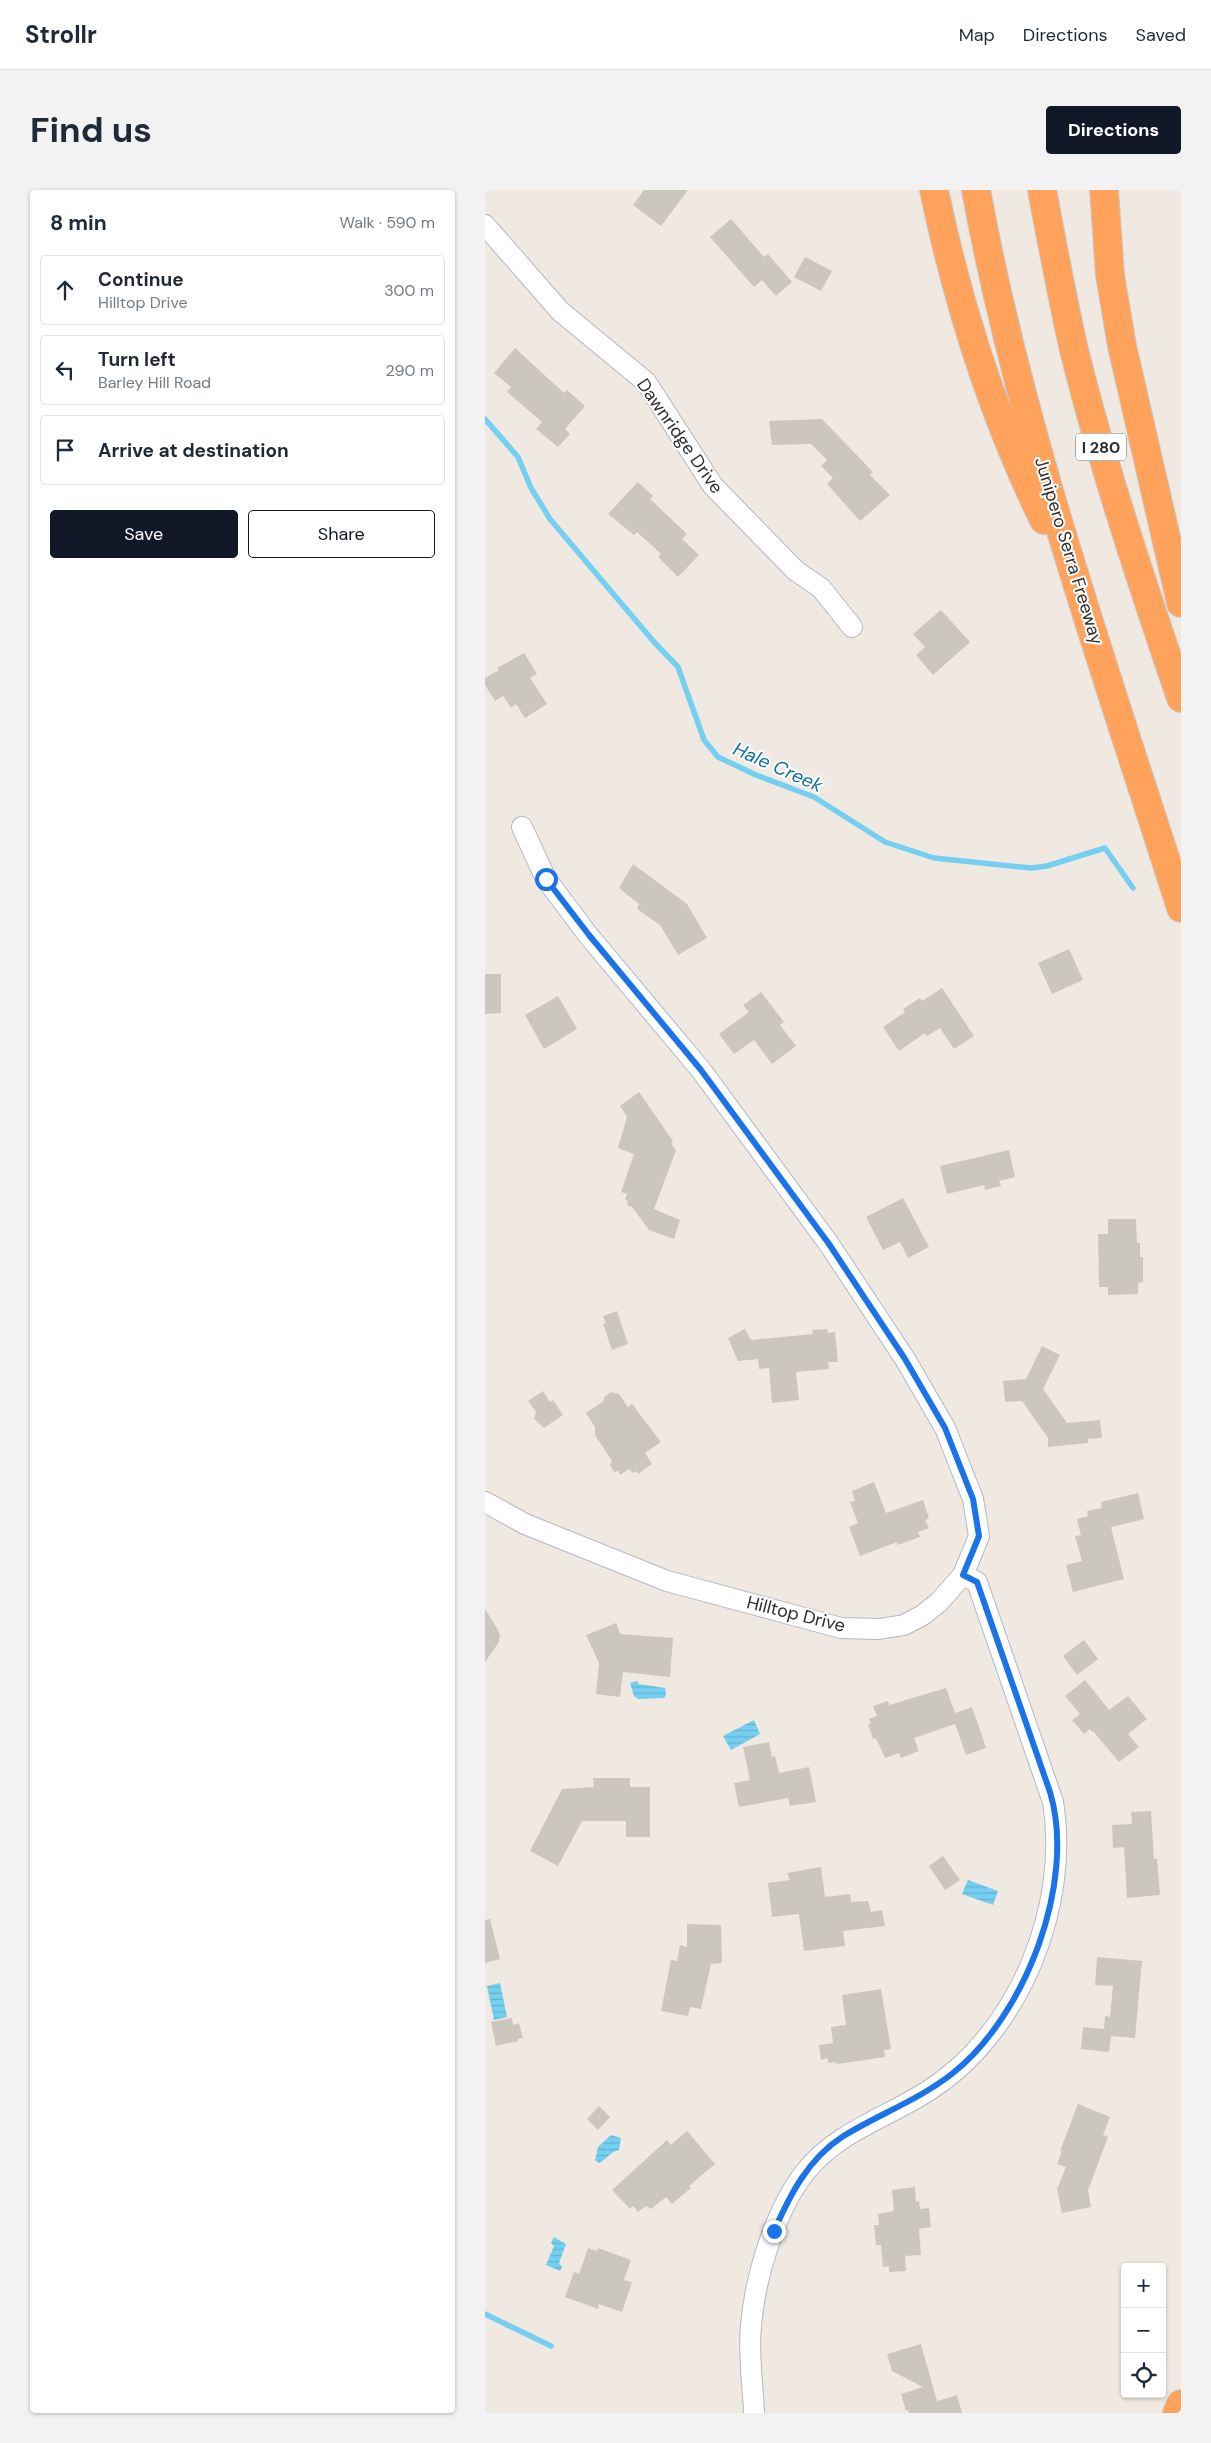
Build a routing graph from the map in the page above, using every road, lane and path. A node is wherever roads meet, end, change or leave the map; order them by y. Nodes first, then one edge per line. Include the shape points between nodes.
1 (934, 190) edge
2 (976, 190) edge
3 (1042, 190) edge
4 (1104, 190) edge
5 (485, 225) edge
6 (1083, 599) junction
7 (1181, 603) edge
8 (853, 627) dead end
9 (1181, 698) edge
10 (522, 827) dead end
11 (1181, 908) edge
12 (485, 1502) edge
13 (963, 1575) junction
14 (1181, 2404) edge
15 (754, 2413) edge
16 (1177, 2413) edge

1 - 6 highway via 988,392 1026,483
2 - 6 highway, Junipero Serra Freeway via 987,253 1015,368 1047,486
3 - 9 highway, I 280 via 1075,350 1096,430
4 - 7 highway via 1110,275 1121,346
5 - 8 street, Dawnridge Drive via 560,311 646,382 713,486 796,570 821,588
6 - 11 highway, Junipero Serra Freeway
10 - 13 street, Hilltop Drive via 546,879 701,1070 829,1244 905,1359 945,1428 973,1499 979,1536
12 - 13 street, Hilltop Drive via 525,1524 667,1581 841,1628 879,1629 904,1625 939,1602
13 - 15 street via 977,1582 1053,1802 1058,1836 1052,1893 1042,1939 1024,1980 994,2029 969,2058 912,2102 841,2138 807,2170 791,2192 762,2268 751,2327
14 - 16 highway

